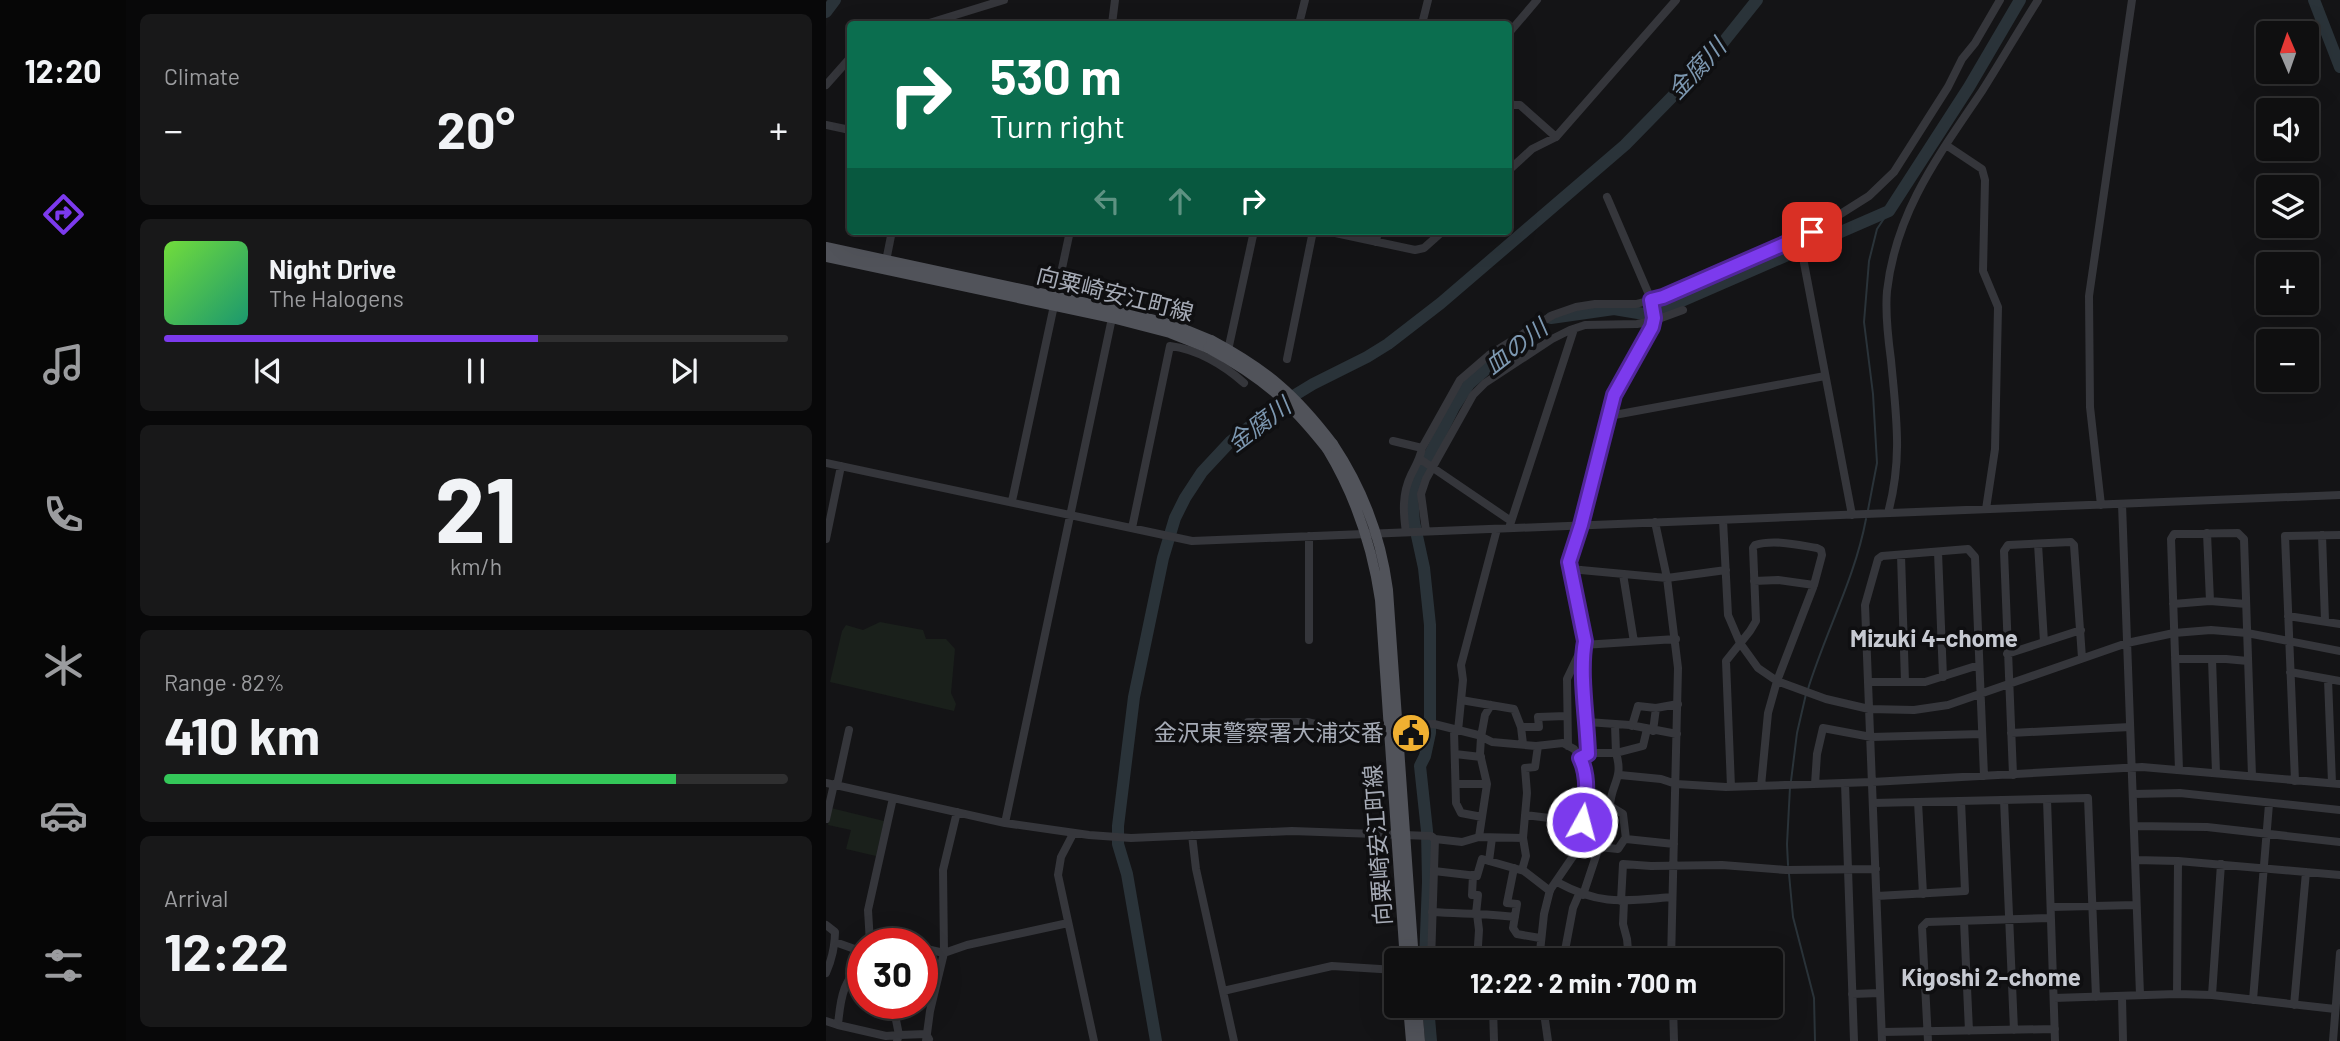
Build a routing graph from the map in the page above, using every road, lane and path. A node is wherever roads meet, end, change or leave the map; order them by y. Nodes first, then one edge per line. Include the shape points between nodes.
1 (1004, 0) edge
2 (1116, 0) edge
3 (1305, 0) edge
4 (1428, 0) edge
5 (1537, 0) edge
6 (1676, 0) edge
7 (2000, 0) edge
8 (2038, 0) edge
9 (2132, 0) edge
10 (943, 21) edge
11 (1112, 21) edge
12 (1300, 21) edge
13 (1424, 21) edge
14 (1512, 29) edge
15 (847, 62) edge
16 (826, 86) edge
17 (1512, 104) edge
18 (826, 125) edge
19 (847, 129) edge
20 (1556, 137) junction
21 (1946, 145) junction
22 (1512, 167) edge
23 (1607, 197) dead end
24 (891, 235) edge
25 (1069, 235) edge
26 (1253, 235) edge
27 (1312, 235) edge
28 (1344, 235) edge
29 (1377, 235) edge
30 (1439, 235) edge
31 (1376, 242) junction
32 (826, 247) edge
33 (826, 257) edge
34 (886, 261) junction
35 (1804, 263) dead end
36 (1055, 302) junction
37 (1652, 302) junction
38 (1683, 310) dead end
39 (1112, 318) junction
40 (1654, 320) junction
41 (1574, 329) junction
42 (1210, 344) junction
43 (1287, 359) dead end
44 (1224, 368) junction
45 (1825, 376) junction
46 (1244, 383) dead end
47 (1609, 416) junction
48 (1394, 441) dead end
49 (1422, 448) junction
50 (1421, 459) junction
51 (826, 463) edge
52 (841, 466) junction
53 (1433, 466) junction
54 (2340, 495) edge
55 (1012, 501) junction
56 (2122, 504) junction
57 (2101, 505) junction
58 (1986, 509) junction
59 (1888, 513) junction
60 (1070, 514) junction
61 (1856, 514) junction
62 (1723, 520) junction
63 (1655, 522) junction
64 (1510, 525) junction
65 (1581, 525) junction
66 (1132, 528) junction
67 (1497, 528) junction
68 (1425, 531) junction
69 (1407, 532) junction
70 (2207, 533) junction
71 (1372, 535) junction
72 (2340, 535) edge
73 (1309, 536) junction
74 (2322, 536) junction
75 (826, 539) edge
76 (2039, 544) junction
77 (1938, 552) junction
78 (1901, 555) junction
79 (1570, 569) junction
80 (1726, 570) junction
81 (1623, 574) junction
82 (1667, 578) junction
83 (1754, 581) junction
84 (1815, 585) junction
85 (2210, 601) junction
86 (2173, 604) junction
87 (2246, 604) junction
88 (2288, 616) junction
89 (2325, 621) junction
90 (2340, 624) edge
91 (2081, 630) junction
92 (2174, 633) junction
93 (2247, 633) junction
94 (1676, 639) junction
95 (1310, 640) dead end
96 (1634, 642) junction
97 (2044, 642) junction
98 (2289, 642) junction
99 (1740, 643) junction
100 (2127, 643) junction
101 (1584, 645) junction
102 (2340, 652) edge
103 (2007, 654) junction
104 (2082, 658) junction
105 (2175, 659) junction
106 (2212, 659) junction
107 (2248, 661) junction
108 (1979, 665) junction
109 (2290, 672) junction
110 (1943, 677) junction
111 (2328, 679) junction
112 (1777, 681) junction
113 (2340, 681) edge
114 (1868, 682) junction
115 (1905, 682) junction
116 (2008, 684) junction
117 (1980, 694) junction
118 (1461, 700) junction
119 (1678, 704) junction
120 (1491, 705) junction
121 (1656, 708) junction
122 (1869, 709) junction
123 (1566, 716) junction
124 (1248, 722) dead end
125 (1587, 722) junction
126 (1393, 725) junction
127 (1615, 725) junction
128 (1632, 726) junction
129 (1521, 727) junction
130 (2130, 727) junction
131 (849, 730) dead end
132 (1456, 730) junction
133 (1650, 730) junction
134 (2011, 733) junction
135 (1677, 734) junction
136 (1982, 734) junction
137 (1481, 737) junction
138 (1871, 737) junction
139 (1523, 744) junction
140 (1538, 746) junction
141 (1567, 746) junction
142 (1616, 753) junction
143 (1455, 754) junction
144 (1584, 756) junction
145 (1481, 757) junction
146 (2132, 768) junction
147 (2179, 770) junction
148 (2217, 773) junction
149 (1620, 775) junction
150 (2013, 775) junction
151 (1984, 776) junction
152 (2252, 776) junction
153 (2295, 781) junction
154 (1872, 782) junction
155 (1844, 783) junction
156 (2336, 783) edge
157 (832, 784) edge
158 (1456, 784) junction
159 (1487, 784) junction
160 (1676, 784) junction
161 (1815, 784) junction
162 (1761, 786) junction
163 (1731, 787) junction
164 (2133, 794) junction
165 (893, 798) junction
166 (2047, 799) junction
167 (2004, 800) junction
168 (1961, 801) junction
169 (1918, 802) junction
170 (1873, 803) junction
171 (2269, 804) junction
172 (2340, 810) edge
173 (957, 812) junction
174 (1525, 815) junction
175 (1482, 817) junction
176 (826, 819) edge
177 (1582, 822) junction
178 (1005, 823) junction
179 (2134, 826) junction
180 (1073, 834) junction
181 (2266, 834) junction
182 (1192, 835) junction
183 (1401, 836) junction
184 (1430, 837) junction
185 (1479, 837) junction
186 (1626, 837) junction
187 (1492, 838) junction
188 (1523, 838) junction
189 (2340, 842) edge
190 (1578, 844) junction
191 (1674, 844) junction
192 (1599, 847) junction
193 (1618, 849) junction
194 (2135, 860) junction
195 (1489, 861) junction
196 (2179, 861) junction
197 (1623, 864) junction
198 (1674, 864) junction
199 (2221, 864) junction
200 (2263, 867) junction
201 (1518, 869) junction
202 (1876, 869) junction
203 (1434, 871) junction
204 (1847, 871) junction
205 (2306, 872) junction
206 (1473, 875) junction
207 (2340, 875) edge
208 (1556, 881) junction
209 (1550, 891) junction
210 (1923, 894) junction
211 (1581, 895) junction
212 (1877, 896) junction
213 (1672, 897) junction
214 (1622, 901) junction
215 (2092, 905) junction
216 (2136, 905) junction
217 (2051, 907) junction
218 (1432, 912) junction
219 (1477, 914) junction
220 (1515, 917) junction
221 (2051, 918) junction
222 (2009, 919) junction
223 (1964, 921) junction
224 (1068, 923) junction
225 (826, 925) edge
226 (869, 928) edge
227 (1540, 938) junction
228 (835, 942) junction
229 (847, 947) edge
230 (1405, 948) edge
231 (1413, 948) edge
232 (1431, 948) edge
233 (1478, 948) edge
234 (1540, 948) edge
235 (1565, 948) edge
236 (1628, 948) edge
237 (1671, 948) edge
238 (938, 952) edge
239 (944, 953) junction
240 (2340, 953) edge
241 (1384, 969) edge
242 (826, 973) edge
243 (847, 981) edge
244 (2339, 985) edge
245 (1223, 991) junction
246 (1880, 993) junction
247 (1852, 994) junction
248 (2177, 994) junction
249 (2140, 995) junction
250 (2212, 995) junction
251 (2096, 997) junction
252 (2122, 997) junction
253 (2054, 998) junction
254 (2253, 1000) junction
255 (2294, 1004) junction
256 (2335, 1009) junction
257 (1409, 1018) edge
258 (1419, 1018) edge
259 (1493, 1018) edge
260 (1545, 1018) edge
261 (1673, 1018) edge
262 (896, 1019) edge
263 (826, 1021) edge
264 (838, 1025) junction
265 (2055, 1029) junction
266 (2014, 1030) junction
267 (1969, 1031) junction
268 (1882, 1037) edge
269 (1928, 1037) edge
270 (898, 1038) edge
271 (928, 1039) edge
272 (1094, 1041) edge
273 (1234, 1041) edge
274 (1411, 1041) edge
275 (1420, 1041) edge
276 (1494, 1041) edge
277 (1548, 1041) edge
278 (1674, 1041) edge
279 (1854, 1041) edge
280 (2056, 1041) edge
281 (2124, 1041) edge
282 (2333, 1041) edge

1 - 10 street
2 - 11 street
3 - 12 street
4 - 13 street
5 - 14 street
6 - 20 street
7 - 37 street via 1894,172 1870,196 1812,232
8 - 21 street
9 - 57 street via 2090,296 2091,407
15 - 16 street
17 - 20 street via 1520,105
18 - 19 street
20 - 22 street via 1532,149
21 - 58 street via 1982,169 1985,180 1983,271 1998,307 1995,449
21 - 59 street via 1901,228 1887,293 1898,450 1896,486
23 - 37 street
24 - 34 street
25 - 36 street
26 - 44 street
27 - 43 street
28 - 31 street
29 - 31 street
30 - 31 street via 1415,250
32 - 34 main road, 向粟崎安江町線
33 - 36 main road, 向粟崎安江町線
34 - 36 main road, 向粟崎安江町線
35 - 45 street
36 - 39 main road, 向粟崎安江町線
36 - 42 main road, 向粟崎安江町線 via 1159,321
36 - 55 street
37 - 40 street
37 - 49 street via 1576,307 1553,315 1489,355 1460,380
38 - 40 street
39 - 42 main road, 向粟崎安江町線
39 - 60 street
40 - 41 street
40 - 47 street via 1614,395
41 - 53 street via 1485,383 1473,395
41 - 64 street
42 - 71 main road, 向粟崎安江町線, bridge via 1249,361 1307,409 1357,484
44 - 46 street
44 - 66 street via 1170,346
45 - 47 street
45 - 61 street
47 - 65 street
48 - 49 street
49 - 50 street
50 - 53 street
50 - 69 street via 1404,496
51 - 52 street
52 - 55 street
52 - 75 street
53 - 64 street
53 - 68 street via 1420,494
54 - 56 street
55 - 60 street
56 - 57 street
56 - 100 street
57 - 58 street
58 - 59 street
59 - 61 street
60 - 66 street
60 - 178 street
61 - 62 street
62 - 63 street
62 - 80 street
63 - 65 street
63 - 82 street
64 - 65 street
64 - 67 street
65 - 79 street
66 - 73 street via 1192,541
67 - 68 street
67 - 118 street via 1461,665
68 - 69 street
69 - 71 street
70 - 85 street
70 - 86 street via 2174,534 2171,539
70 - 87 street via 2238,533 2244,539
71 - 73 street
71 - 126 main road, 向粟崎安江町線 via 1388,590
72 - 74 street
73 - 95 street
74 - 88 street via 2285,536
74 - 89 street
76 - 91 street via 2074,545
76 - 97 street
76 - 103 street via 2008,545 2004,551
77 - 78 street
77 - 108 street via 1968,549 1975,556
77 - 110 street
78 - 114 street via 1878,559 1866,605
78 - 115 street
79 - 81 street
79 - 101 street
80 - 82 street
80 - 99 street via 1728,615
81 - 82 street
81 - 96 street
82 - 94 street
83 - 84 street
83 - 84 street via 1755,545 1787,544 1821,551
83 - 99 street via 1756,621
84 - 112 street
85 - 86 street
85 - 87 street
86 - 92 street
87 - 93 street
88 - 89 street
88 - 98 street
89 - 90 street
91 - 97 street
91 - 104 street
92 - 93 street
92 - 100 street
92 - 105 street
93 - 98 street
93 - 107 street
94 - 96 street
94 - 119 street
96 - 101 street
97 - 103 street
98 - 102 street
98 - 109 street
99 - 112 street via 1758,667
99 - 163 street via 1726,661
100 - 104 street
100 - 130 street
101 - 123 street via 1567,679
101 - 125 street
103 - 116 street
104 - 116 street
105 - 106 street
105 - 147 street
106 - 107 street
106 - 148 street
107 - 152 street
108 - 110 street
108 - 117 street
109 - 111 street
109 - 153 street
110 - 115 street
111 - 113 street
111 - 156 street
112 - 122 street
112 - 162 street via 1768,713
114 - 115 street
114 - 122 street
116 - 117 street
116 - 134 street
117 - 122 street via 1914,710
117 - 136 street
118 - 120 street
118 - 132 street
119 - 121 street
119 - 135 street
120 - 129 street via 1514,709
120 - 137 street
121 - 128 street via 1638,706
121 - 133 street
122 - 138 street
123 - 129 street via 1538,716 1539,727
123 - 141 street
124 - 126 street
125 - 127 street
125 - 144 street
126 - 132 street via 1429,724
126 - 183 main road, 向粟崎安江町線
127 - 128 street
127 - 142 street
128 - 133 street
129 - 139 street
130 - 134 street
130 - 146 street
131 - 157 street
132 - 137 street
132 - 143 street
133 - 135 street
133 - 142 street via 1643,746
134 - 150 street
135 - 160 street
136 - 138 street
136 - 151 street
137 - 139 street
137 - 145 street
138 - 154 street
138 - 161 street via 1823,728
139 - 140 street
140 - 141 street
140 - 174 street via 1535,767 1525,768
141 - 144 street
142 - 144 street
142 - 149 street
143 - 145 street
143 - 158 street
144 - 177 street
145 - 159 street
146 - 147 street
146 - 150 street
146 - 164 street
147 - 148 street
148 - 152 street
149 - 160 street
149 - 186 street via 1609,806 1623,814
150 - 151 street
151 - 154 street
152 - 153 street
153 - 156 street
154 - 155 street
154 - 170 street
155 - 161 street
155 - 204 street
157 - 165 street
157 - 176 street
158 - 159 street
158 - 175 street via 1461,813
159 - 175 street
160 - 163 street
160 - 191 street
161 - 162 street
162 - 163 street
164 - 171 street via 2180,793
164 - 179 street
165 - 173 street
165 - 226 street via 868,910
166 - 167 street
166 - 215 street via 2088,797
166 - 217 street
167 - 168 street
167 - 222 street
168 - 169 street
168 - 210 street via 1965,891
169 - 170 street
169 - 210 street
170 - 202 street
171 - 172 street
171 - 181 street
173 - 178 street
173 - 239 street via 943,870
174 - 177 street
174 - 188 street
175 - 185 street
177 - 190 street
178 - 180 street
179 - 181 street
179 - 194 street
180 - 182 street via 1131,838
180 - 224 street via 1058,875
181 - 189 street
181 - 200 street
182 - 183 street via 1292,831
182 - 245 street
183 - 184 street
183 - 230 main road, 向粟崎安江町線
183 - 231 main road, 向粟崎安江町線
184 - 185 street via 1462,842
184 - 203 street
185 - 187 street
186 - 191 street
186 - 193 street
187 - 188 street
187 - 195 street
188 - 201 street via 1526,856
190 - 192 street
190 - 208 street
191 - 198 street
192 - 193 street
192 - 211 street
193 - 197 street
194 - 196 street
194 - 216 street
195 - 201 street
195 - 206 street via 1482,859 1477,876
196 - 199 street
196 - 248 street
197 - 198 street
197 - 214 street
198 - 204 street
198 - 213 street
199 - 200 street
199 - 250 street
200 - 205 street
200 - 254 street
201 - 209 street
201 - 220 street via 1507,903 1517,904
202 - 204 street
202 - 212 street
203 - 206 street
203 - 218 street
204 - 247 street
205 - 207 street
205 - 255 street
206 - 219 street
208 - 209 street
208 - 211 street
209 - 227 street
210 - 212 street
211 - 214 street
211 - 235 street via 1573,908
212 - 246 street
213 - 214 street
213 - 237 street
214 - 236 street
215 - 216 street
215 - 217 street
215 - 251 street
216 - 249 street
217 - 221 street
218 - 219 street
218 - 232 street
219 - 220 street
219 - 233 street
220 - 227 street via 1517,934
221 - 222 street
221 - 253 street
222 - 223 street
222 - 266 street
223 - 267 street
223 - 269 street via 1923,926
224 - 239 street
224 - 272 street
225 - 228 street via 835,932
227 - 234 street
228 - 229 street
228 - 242 street
238 - 239 street
239 - 271 street
240 - 244 street
241 - 245 street via 1332,966
243 - 264 street
244 - 256 street
245 - 273 street
246 - 247 street
246 - 268 street
247 - 279 street
248 - 249 street
248 - 250 street
249 - 252 street
250 - 254 street
251 - 252 street
251 - 253 street
252 - 281 street
253 - 265 street
254 - 255 street
255 - 256 street
256 - 282 street
257 - 274 main road
258 - 275 main road
259 - 276 street
260 - 277 street
261 - 278 street
262 - 270 street
263 - 264 street
264 - 270 street
265 - 266 street
265 - 280 street
266 - 267 street
267 - 269 street
268 - 269 street
270 - 271 street

